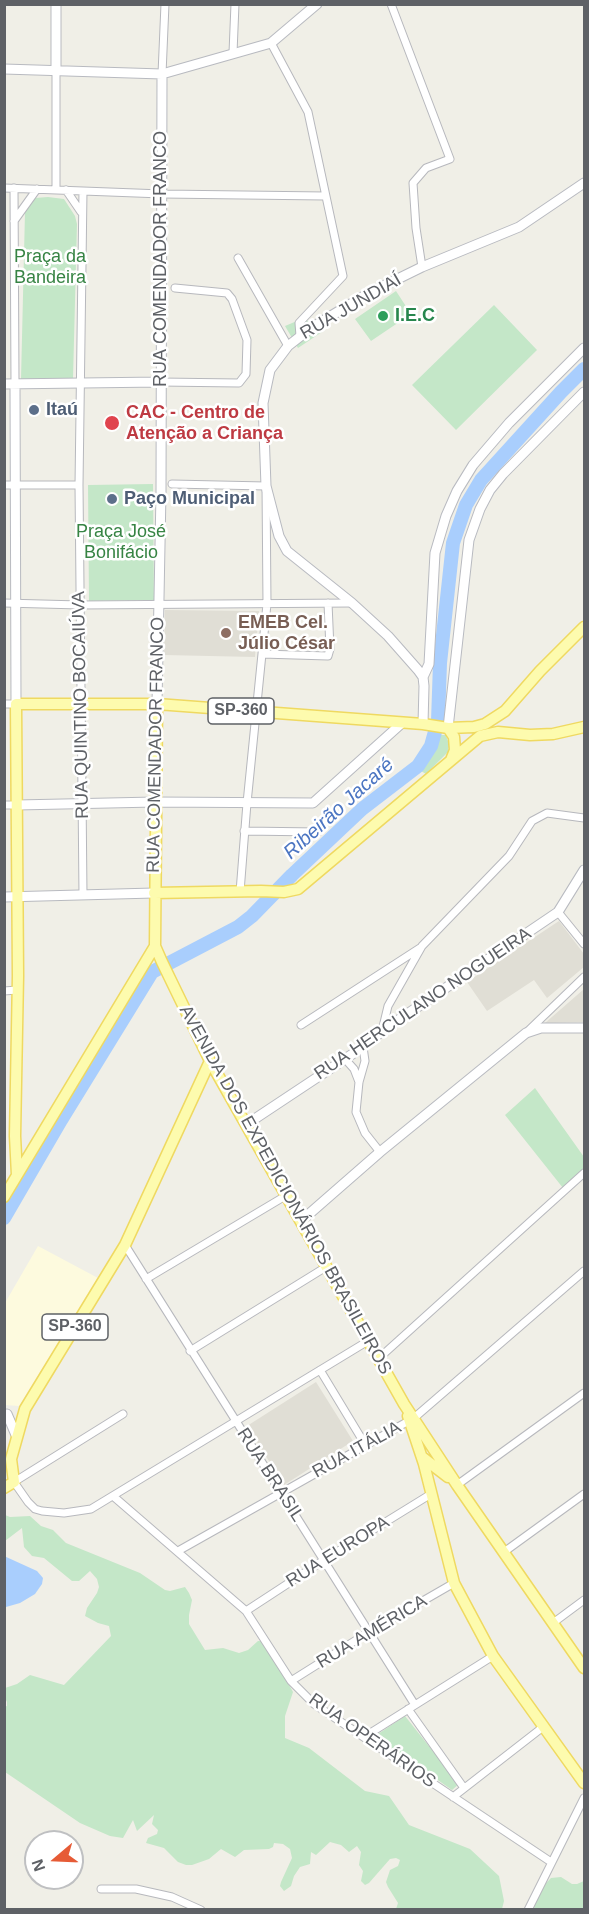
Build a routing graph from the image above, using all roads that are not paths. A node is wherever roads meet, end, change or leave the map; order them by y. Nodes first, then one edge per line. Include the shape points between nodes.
1 (56, 4) edge
2 (165, 4) edge
3 (235, 4) edge
4 (317, 4) edge
5 (391, 4) edge
6 (271, 43) junction
7 (233, 53) junction
8 (4, 69) edge
9 (56, 71) junction
10 (162, 74) junction
11 (585, 183) edge
12 (4, 188) edge
13 (14, 188) junction
14 (37, 189) junction
15 (56, 189) junction
16 (66, 190) junction
17 (83, 191) junction
18 (162, 194) junction
19 (325, 196) junction
20 (83, 216) junction
21 (14, 221) junction
22 (238, 258) dead end
23 (422, 267) junction
24 (175, 288) dead end
25 (300, 336) junction
26 (288, 346) junction
27 (585, 348) edge
28 (160, 382) junction
29 (79, 383) junction
30 (10, 384) edge
31 (584, 394) edge
32 (79, 484) junction
33 (172, 484) dead end
34 (4, 485) edge
35 (15, 485) junction
36 (266, 486) junction
37 (4, 603) edge
38 (16, 603) junction
39 (328, 603) junction
40 (352, 603) junction
41 (267, 604) junction
42 (80, 605) junction
43 (158, 605) junction
44 (585, 627) edge
45 (262, 654) junction
46 (423, 677) junction
47 (4, 704) edge
48 (16, 704) junction
49 (81, 704) junction
50 (157, 704) junction
51 (505, 711) junction
52 (256, 712) junction
53 (402, 723) junction
54 (425, 725) junction
55 (585, 727) edge
56 (446, 728) junction
57 (507, 733) junction
58 (450, 761) junction
59 (155, 802) junction
60 (247, 802) junction
61 (82, 804) junction
62 (4, 805) edge
63 (17, 805) junction
64 (585, 818) edge
65 (244, 831) junction
66 (318, 832) dead end
67 (585, 870) edge
68 (240, 892) junction
69 (154, 893) junction
70 (83, 895) junction
71 (17, 896) junction
72 (4, 897) edge
73 (558, 912) junction
74 (585, 944) edge
75 (155, 946) junction
76 (422, 946) junction
77 (585, 977) edge
78 (17, 990) junction
79 (4, 991) edge
80 (301, 1025) dead end
81 (585, 1028) edge
82 (382, 1031) junction
83 (526, 1033) junction
84 (363, 1047) junction
85 (345, 1059) junction
86 (210, 1061) junction
87 (359, 1082) junction
88 (247, 1124) junction
89 (15, 1136) junction
90 (39, 1137) junction
91 (380, 1152) junction
92 (585, 1173) edge
93 (17, 1175) junction
94 (287, 1195) junction
95 (4, 1197) edge
96 (301, 1221) junction
97 (125, 1245) junction
98 (326, 1267) junction
99 (585, 1271) edge
100 (146, 1279) junction
101 (368, 1341) junction
102 (190, 1351) junction
103 (378, 1359) junction
104 (320, 1370) junction
105 (585, 1393) edge
106 (25, 1409) junction
107 (6, 1414) edge
108 (123, 1414) dead end
109 (412, 1420) junction
110 (235, 1421) junction
111 (16, 1435) junction
112 (366, 1446) junction
113 (438, 1455) junction
114 (422, 1457) junction
115 (9, 1485) edge
116 (456, 1485) junction
117 (282, 1491) junction
118 (431, 1494) junction
119 (585, 1494) edge
120 (113, 1496) junction
121 (178, 1551) junction
122 (504, 1552) junction
123 (324, 1560) junction
124 (454, 1583) junction
125 (585, 1600) edge
126 (246, 1611) junction
127 (553, 1623) junction
128 (369, 1632) junction
129 (493, 1656) junction
130 (585, 1668) edge
131 (291, 1681) junction
132 (411, 1707) junction
133 (543, 1727) junction
134 (364, 1737) junction
135 (585, 1783) edge
136 (464, 1788) junction
137 (453, 1797) junction
138 (585, 1798) edge
139 (551, 1862) junction
140 (101, 1889) dead end
141 (201, 1910) edge
142 (528, 1910) edge

1 - 9 main road
2 - 10 street, RUA COMENDADOR FRANCO
3 - 7 street
4 - 6 main road
5 - 23 street via 450,159 426,168 413,183
6 - 7 main road
6 - 19 street via 308,112
7 - 10 main road
8 - 9 main road
9 - 10 main road
9 - 15 street
10 - 18 main road, RUA COMENDADOR FRANCO
11 - 23 main road, RUA JUNDIAÍ via 519,227
12 - 13 street
13 - 14 street
13 - 21 street
14 - 15 street
14 - 21 street
15 - 16 street
16 - 17 street
16 - 20 street
17 - 18 street
17 - 20 street, RUA QUINTINO BOCAIÚVA
18 - 19 street
18 - 28 main road, RUA COMENDADOR FRANCO
19 - 25 street via 343,276 299,322
20 - 29 street, RUA QUINTINO BOCAIÚVA
21 - 30 street
22 - 26 street
23 - 25 main road, RUA JUNDIAÍ via 367,294
24 - 28 street via 227,294 232,299 247,340 246,374 239,383
25 - 26 main road, RUA JUNDIAÍ
26 - 36 main road, RUA JUNDIAÍ via 270,370 265,387
27 - 46 main road via 509,423 473,465 457,491 435,553 429,664
28 - 29 main road
28 - 43 main road, RUA COMENDADOR FRANCO
29 - 30 main road
29 - 32 street, RUA QUINTINO BOCAIÚVA
30 - 35 main road
31 - 56 main road via 502,474 480,509 470,540
32 - 35 street
32 - 42 street, RUA QUINTINO BOCAIÚVA
33 - 36 street
34 - 35 street
35 - 38 main road
36 - 40 main road, RUA JUNDIAÍ via 279,536 287,551
36 - 41 street
37 - 38 street
38 - 42 street
38 - 48 main road
39 - 40 street
39 - 41 street
39 - 45 street via 328,656
40 - 46 main road, RUA JUNDIAÍ via 388,636
41 - 43 street
41 - 45 street
42 - 43 street
42 - 49 street, RUA QUINTINO BOCAIÚVA
43 - 50 main road, RUA COMENDADOR FRANCO
44 - 51 main road, SP-360
45 - 52 street
46 - 54 main road
47 - 48 street
48 - 49 main road, SP-360
48 - 63 main road
49 - 50 main road, SP-360
49 - 61 street, RUA QUINTINO BOCAIÚVA
50 - 52 main road, SP-360
50 - 59 main road, RUA COMENDADOR FRANCO
51 - 56 main road, SP-360 via 485,724
51 - 57 main road via 502,719
52 - 53 main road, SP-360
52 - 60 street
53 - 54 main road, SP-360
53 - 60 main road via 313,803
54 - 56 main road, SP-360
55 - 57 main road via 553,734
56 - 58 main road via 454,737 455,750
57 - 58 main road via 480,736
58 - 68 main road via 298,889
59 - 60 main road
59 - 61 main road
59 - 69 main road, RUA COMENDADOR FRANCO
60 - 65 street
61 - 63 main road
61 - 70 street, RUA QUINTINO BOCAIÚVA
62 - 63 street
63 - 71 main road
64 - 76 street via 547,813 532,821 509,856
65 - 66 street
65 - 68 street
67 - 73 main road, RUA HERCULANO NOGUEIRA
68 - 69 main road
69 - 70 main road
69 - 75 main road, RUA COMENDADOR FRANCO
70 - 71 main road
71 - 72 main road
71 - 78 main road
73 - 74 street
73 - 82 main road, RUA HERCULANO NOGUEIRA
75 - 86 main road, AVENIDA DOS EXPEDICIONÁRIOS BRASILEIROS
75 - 90 main road
76 - 80 street
76 - 82 street via 387,1006
77 - 83 street
78 - 79 street
78 - 89 main road
81 - 83 main road via 542,1028
82 - 84 main road, RUA HERCULANO NOGUEIRA
83 - 91 main road
84 - 85 main road, RUA HERCULANO NOGUEIRA
84 - 87 street via 365,1061
85 - 87 street
85 - 88 main road, RUA HERCULANO NOGUEIRA
86 - 88 main road, AVENIDA DOS EXPEDICIONÁRIOS BRASILEIROS
86 - 97 main road, SP-360
87 - 91 street via 356,1112 365,1133
88 - 94 main road, AVENIDA DOS EXPEDICIONÁRIOS BRASILEIROS
89 - 90 main road via 26,1140
89 - 93 main road
90 - 93 main road
91 - 96 main road
92 - 103 street
93 - 95 main road
94 - 96 main road, AVENIDA DOS EXPEDICIONÁRIOS BRASILEIROS
94 - 100 street
96 - 98 main road, AVENIDA DOS EXPEDICIONÁRIOS BRASILEIROS
97 - 100 street, RUA BRASIL
97 - 106 main road, SP-360
98 - 101 main road, AVENIDA DOS EXPEDICIONÁRIOS BRASILEIROS
98 - 102 street
99 - 109 street, RUA ITÁLIA
100 - 102 street, RUA BRASIL
101 - 103 main road, AVENIDA DOS EXPEDICIONÁRIOS BRASILEIROS
101 - 104 street
102 - 110 street, RUA BRASIL
103 - 109 main road, AVENIDA DOS EXPEDICIONÁRIOS BRASILEIROS
104 - 110 street
104 - 112 street
105 - 116 street
106 - 107 main road
106 - 111 main road, SP-360
107 - 111 main road
108 - 115 street
109 - 112 street, RUA ITÁLIA
109 - 113 main road
109 - 114 main road
110 - 117 street, RUA BRASIL
110 - 120 street
111 - 115 main road, SP-360
112 - 117 street, RUA ITÁLIA
113 - 114 main road
113 - 116 main road
114 - 116 main road
114 - 118 main road
115 - 120 street via 42,1511 79,1512
116 - 122 main road
117 - 121 street, RUA ITÁLIA
117 - 123 street, RUA BRASIL
118 - 123 street, RUA EUROPA
118 - 124 main road
119 - 122 street
120 - 121 street, RUA OPERÁRIOS
121 - 126 street, RUA OPERÁRIOS
122 - 127 main road
123 - 126 street, RUA EUROPA
123 - 128 street, RUA BRASIL
124 - 128 street, RUA AMÉRICA
124 - 129 main road
125 - 127 street
126 - 131 street, RUA OPERÁRIOS
127 - 130 main road
128 - 131 street, RUA AMÉRICA
128 - 132 street, RUA BRASIL
129 - 132 street
129 - 133 main road
131 - 134 street, RUA OPERÁRIOS via 314,1704
132 - 134 street
132 - 136 street, RUA BRASIL
133 - 135 main road
133 - 136 street
134 - 137 street, RUA OPERÁRIOS
136 - 137 street
137 - 139 street, RUA OPERÁRIOS
138 - 139 street
139 - 142 street
140 - 141 street via 136,1889 172,1897

